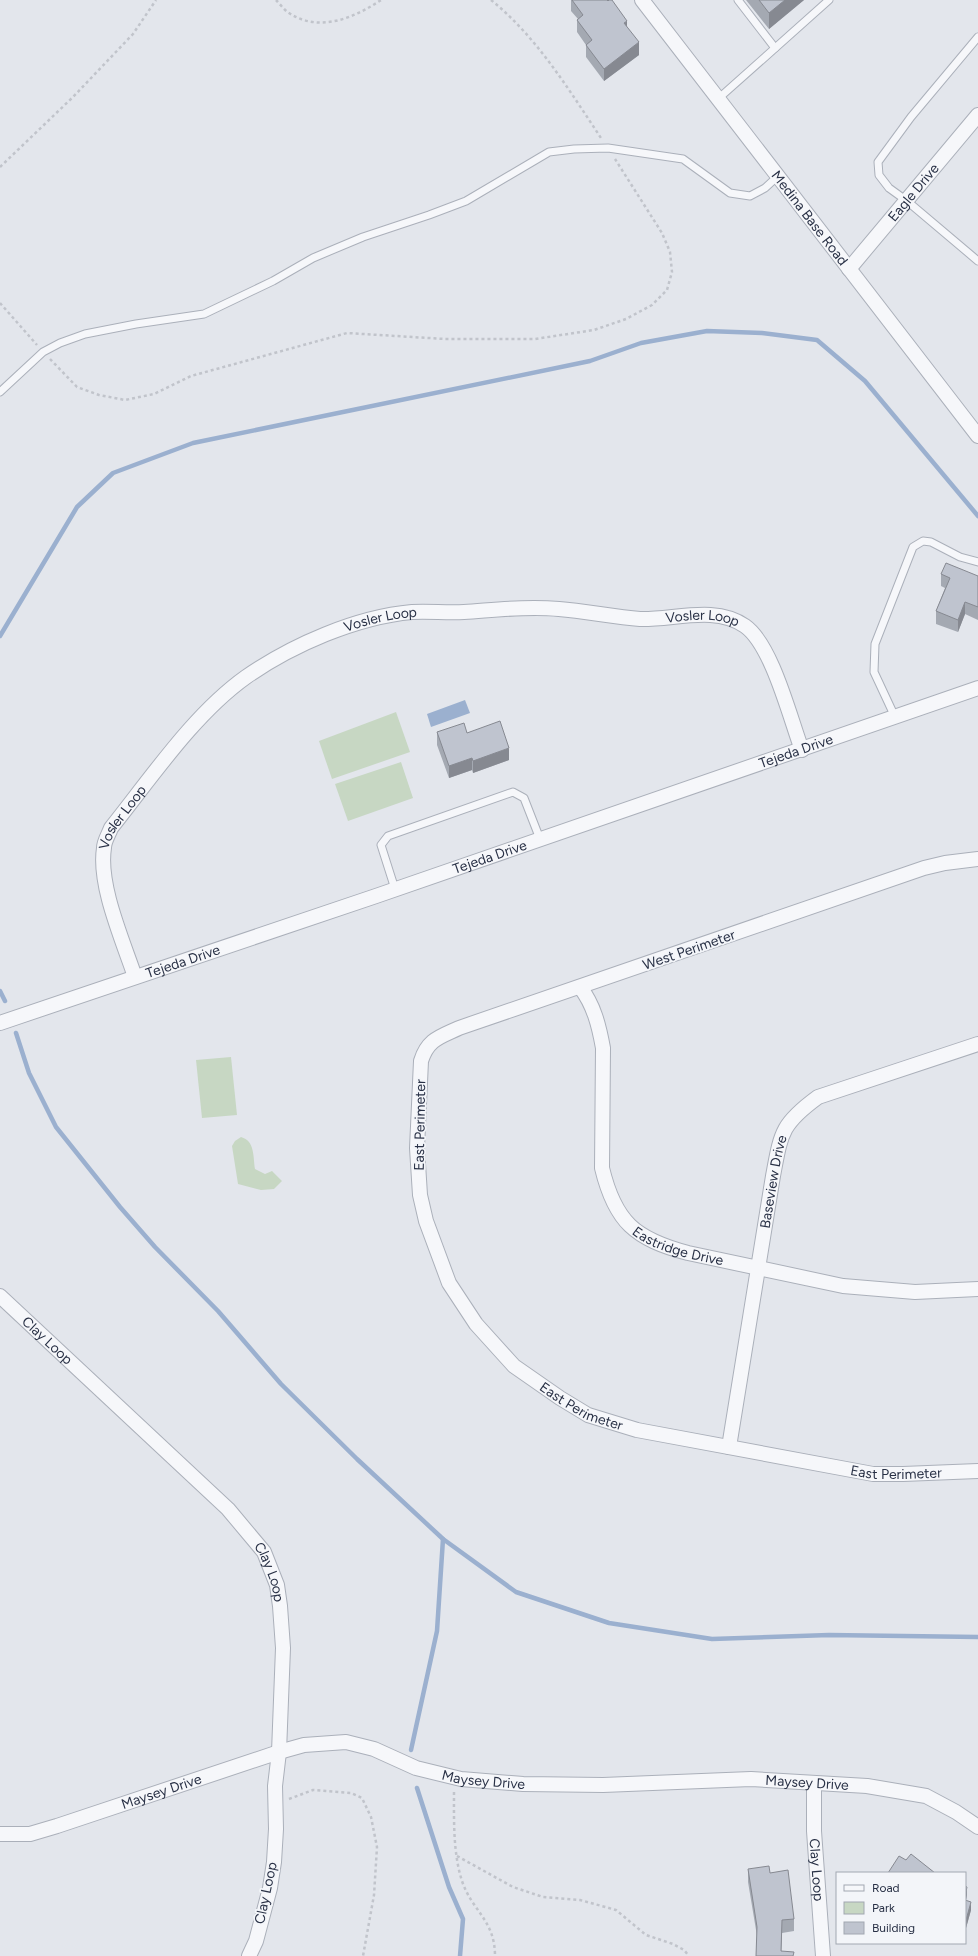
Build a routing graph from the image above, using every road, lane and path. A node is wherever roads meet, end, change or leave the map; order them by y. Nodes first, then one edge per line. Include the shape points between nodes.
1 (156, 0) edge
2 (276, 0) edge
3 (380, 0) edge
4 (491, 0) edge
5 (642, 0) edge
6 (738, 0) edge
7 (829, 0) edge
8 (978, 37) edge
9 (775, 48) junction
10 (719, 98) junction
11 (978, 115) edge
12 (608, 148) junction
13 (0, 167) edge
14 (778, 176) junction
15 (907, 201) junction
16 (978, 261) edge
17 (849, 269) junction
18 (0, 304) edge
19 (43, 352) junction
20 (0, 392) edge
21 (978, 436) edge
22 (978, 562) edge
23 (978, 688) edge
24 (895, 717) junction
25 (802, 750) junction
26 (540, 840) junction
27 (978, 859) edge
28 (395, 889) junction
29 (135, 977) junction
30 (580, 987) junction
31 (0, 1023) edge
32 (978, 1044) edge
33 (421, 1068) joint
34 (759, 1267) junction
35 (978, 1289) edge
36 (0, 1296) edge
37 (729, 1447) junction
38 (978, 1471) edge
39 (279, 1752) junction
40 (454, 1777) junction
41 (814, 1784) junction
42 (276, 1803) junction
43 (978, 1827) edge
44 (0, 1834) edge
45 (457, 1856) junction
46 (249, 1956) edge
47 (363, 1956) edge
48 (495, 1956) edge
49 (689, 1956) edge
50 (823, 1956) edge

1 - 13 path via 133,34 73,97
2 - 3 path via 287,13 301,20 317,23 340,20 363,12
4 - 12 path via 506,12 534,44
5 - 10 street, Medina Base Road
6 - 9 lane
7 - 9 lane
8 - 15 lane via 911,117 878,162 879,176 889,188
9 - 10 lane
10 - 14 street, Medina Base Road
11 - 15 street, Eagle Drive
12 - 14 lane via 683,159 730,193 750,196 765,188
12 - 19 lane via 550,152 466,201 363,236 313,258 273,281 204,314 85,334
12 - 19 path via 662,232 670,252 672,272 667,290 652,305 626,319 594,330 535,339 446,339 347,333 191,376 154,394 125,400 77,387
14 - 17 street, Medina Base Road
15 - 16 lane
15 - 17 street, Eagle Drive
17 - 21 street, Medina Base Road
18 - 19 path
19 - 20 lane
22 - 24 lane via 960,557 931,542 923,541 914,547 875,644 874,672
23 - 24 street, Tejeda Drive
24 - 25 street, Tejeda Drive
25 - 26 street, Tejeda Drive
25 - 29 street, Vosler Loop via 763,648 753,633 729,618 694,615 640,619 526,608 446,613 413,612 350,626 299,646 246,677 222,696 201,716 112,828 104,846 102,862
26 - 28 street, Tejeda Drive
26 - 28 lane via 524,798 514,792 388,836 381,845
27 - 30 street, West Perimeter via 924,868
28 - 29 street, Tejeda Drive
29 - 31 street, Tejeda Drive
30 - 33 street, West Perimeter via 459,1028 430,1042 424,1050
30 - 34 street, Eastridge Drive via 589,999 603,1048 602,1168 613,1202 623,1219 639,1234 663,1246
32 - 34 street, Baseview Drive via 818,1097 799,1111 781,1136
33 - 37 street, East Perimeter via 417,1148 420,1196 426,1222 449,1283 476,1324 514,1366 588,1415 636,1430
34 - 35 street, Eastridge Drive via 843,1286 875,1290 914,1292
34 - 37 street, Baseview Drive
36 - 39 street, Clay Loop via 228,1509 264,1552 277,1585 280,1606 283,1648
37 - 38 street, East Perimeter via 873,1474
39 - 40 street, Maysey Drive via 304,1745 346,1742 374,1750 416,1768
39 - 42 street, Clay Loop
39 - 44 street, Maysey Drive via 30,1834
40 - 41 street, Maysey Drive via 523,1784 602,1785 751,1779
40 - 45 path
41 - 43 street, Maysey Drive via 867,1786 926,1796
41 - 50 street, Clay Loop via 814,1831
42 - 46 street, Clay Loop via 276,1836 270,1888 256,1941
42 - 47 path via 313,1790 351,1793 362,1798 371,1817 377,1848 374,1895
45 - 48 path via 462,1882 474,1905 489,1925 495,1944
45 - 49 path via 520,1889 543,1897 580,1900 616,1910 646,1935 672,1944 684,1950

